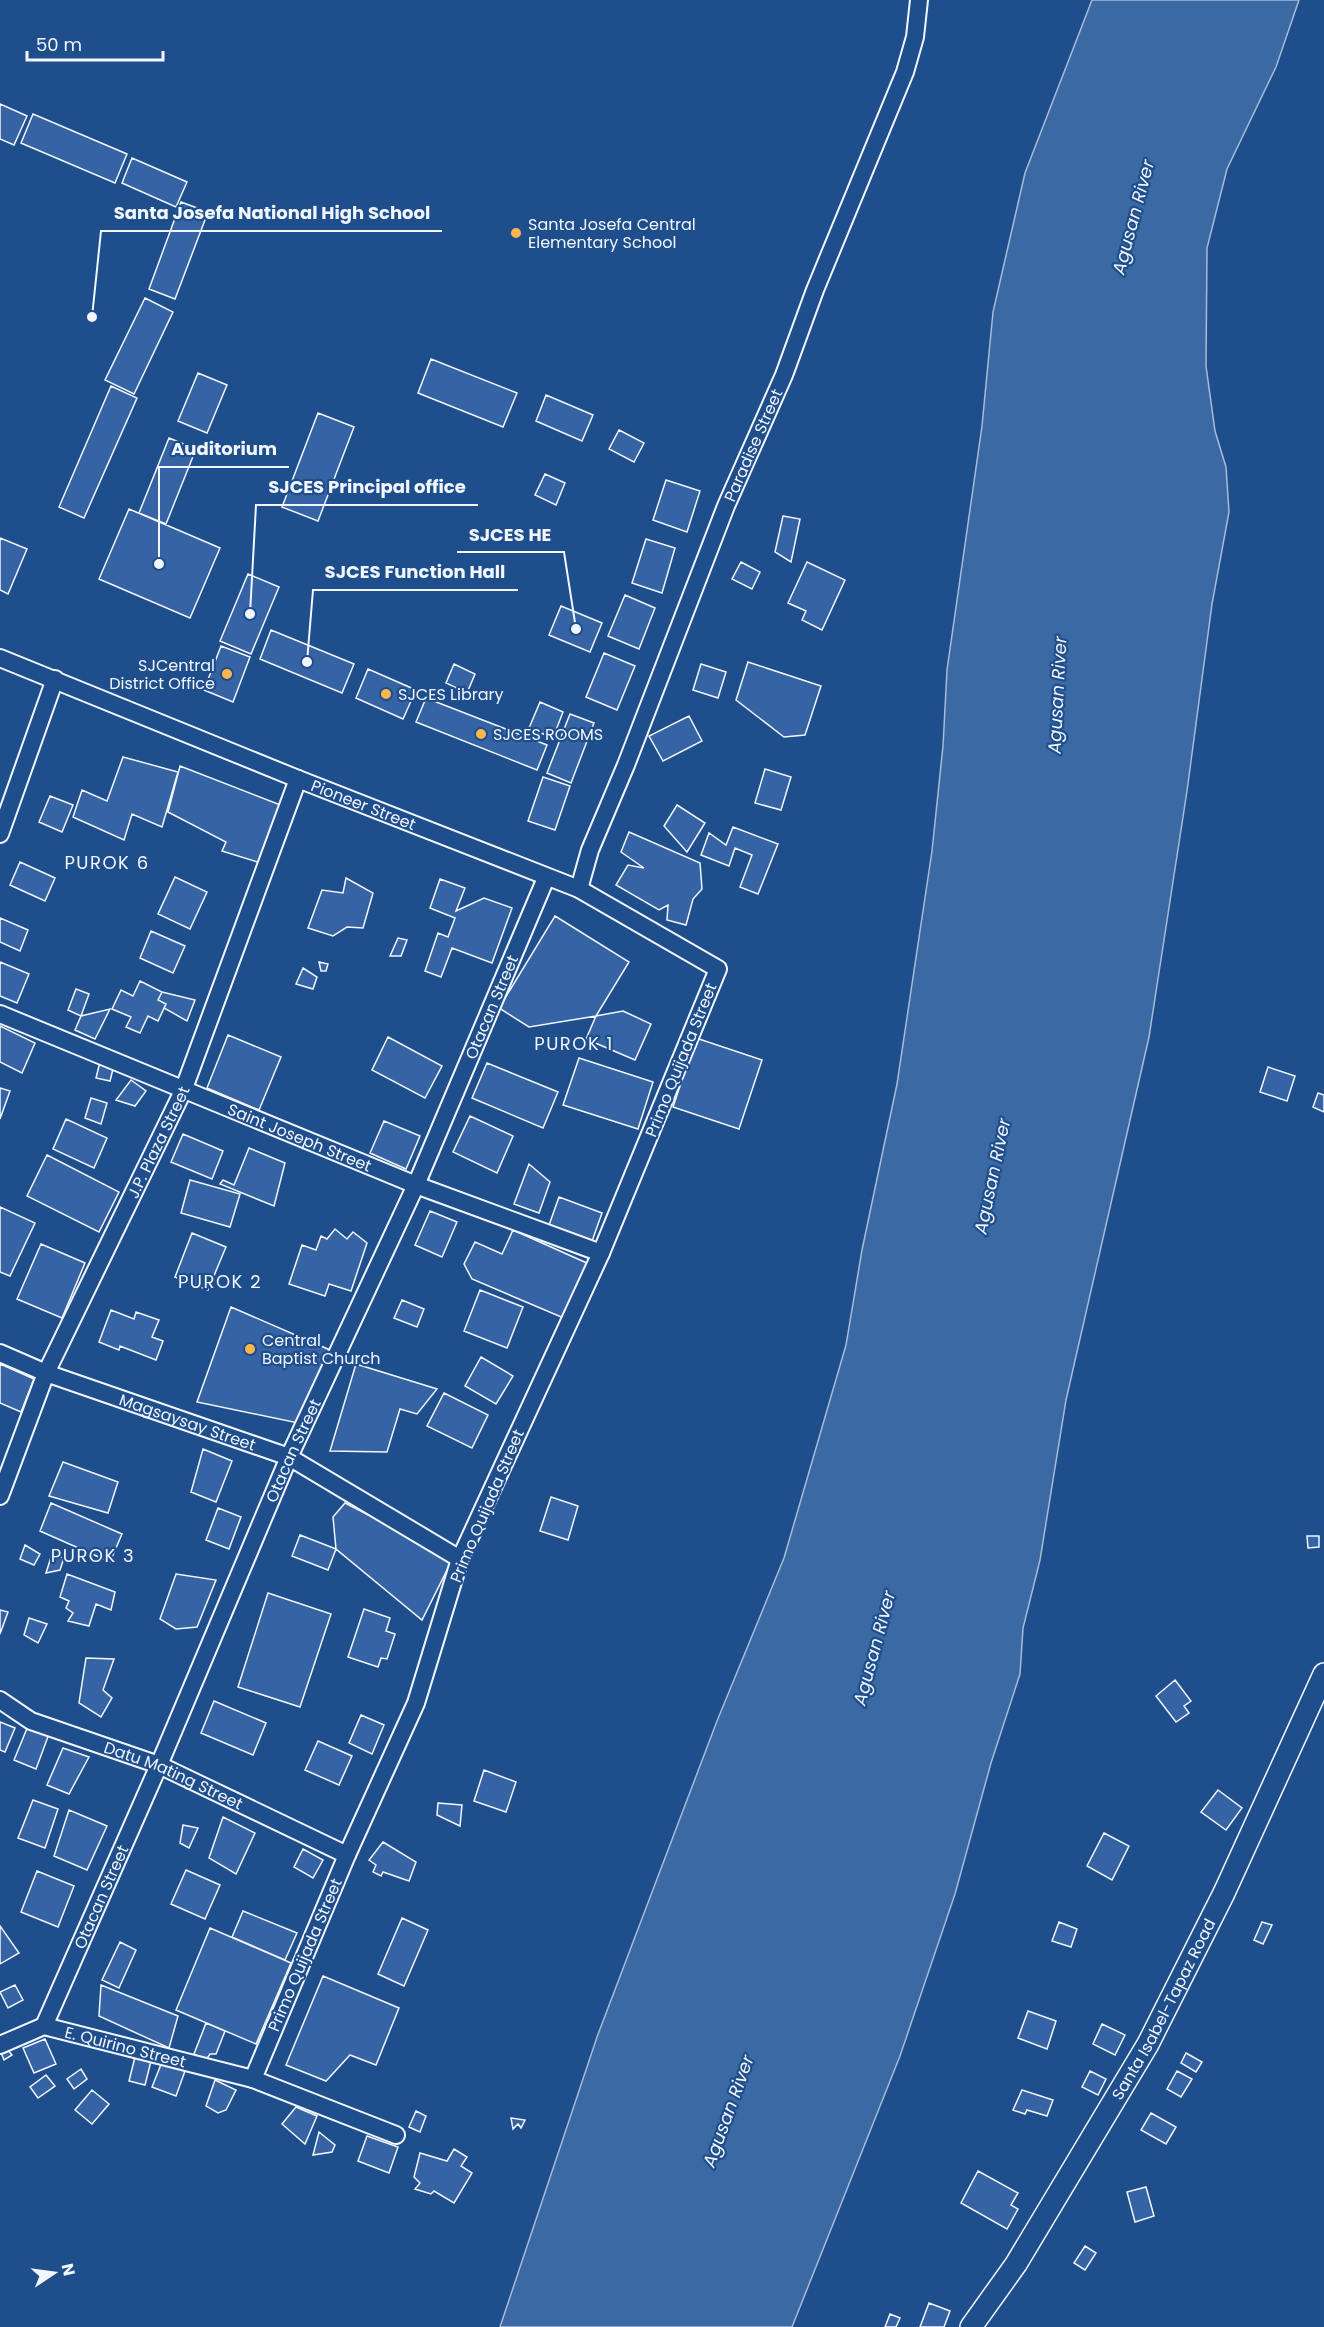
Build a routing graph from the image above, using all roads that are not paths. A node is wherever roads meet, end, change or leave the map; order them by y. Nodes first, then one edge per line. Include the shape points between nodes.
1 (919, 0) edge
2 (0, 658) edge
3 (55, 679) junction
4 (298, 779) junction
5 (0, 834) edge
6 (546, 878) junction
7 (579, 889) junction
8 (718, 969) joint
9 (0, 1014) edge
10 (183, 1090) junction
11 (416, 1185) junction
12 (601, 1253) junction
13 (0, 1353) edge
14 (46, 1373) junction
15 (289, 1457) junction
16 (0, 1496) edge
17 (460, 1560) junction
18 (1324, 1674) edge
19 (0, 1700) edge
20 (159, 1765) junction
21 (347, 1855) junction
22 (44, 2026) junction
23 (0, 2045) edge
24 (253, 2079) junction
25 (396, 2135) dead end
26 (971, 2327) edge

1 - 7 street, Paradise Street via 915,37 905,72 784,375 726,506 590,850
2 - 3 street, Pioneer Street
3 - 4 street, Pioneer Street
3 - 5 street
4 - 6 street, Pioneer Street
4 - 10 street, J.P. Plaza Street
6 - 7 street, Pioneer Street
6 - 11 street, Otacan Street
7 - 8 street, Pioneer Street
8 - 12 street, Primo Quijada Street
9 - 10 street, Saint Joseph Street
10 - 11 street, Saint Joseph Street
10 - 14 street, J.P. Plaza Street
11 - 12 street, Saint Joseph Street
11 - 15 street, Otacan Street
12 - 17 street, Primo Quijada Street
13 - 14 street, Magsaysay Street
14 - 15 street, Magsaysay Street
14 - 16 street, J.P. Plaza Street
15 - 17 street, Magsaysay Street
15 - 20 street, Otacan Street
17 - 21 street, Primo Quijada Street via 416,1703
18 - 26 street, Santa Isabel-Tapaz Road via 1224,1893 1148,2044 1016,2264
19 - 20 street, Datu Mating Street via 31,1721
20 - 21 street, Datu Mating Street
20 - 22 street, Otacan Street
21 - 24 street, Primo Quijada Street
22 - 23 street, E. Quirino Street
22 - 24 street, E. Quirino Street
24 - 25 street, E. Quirino Street

